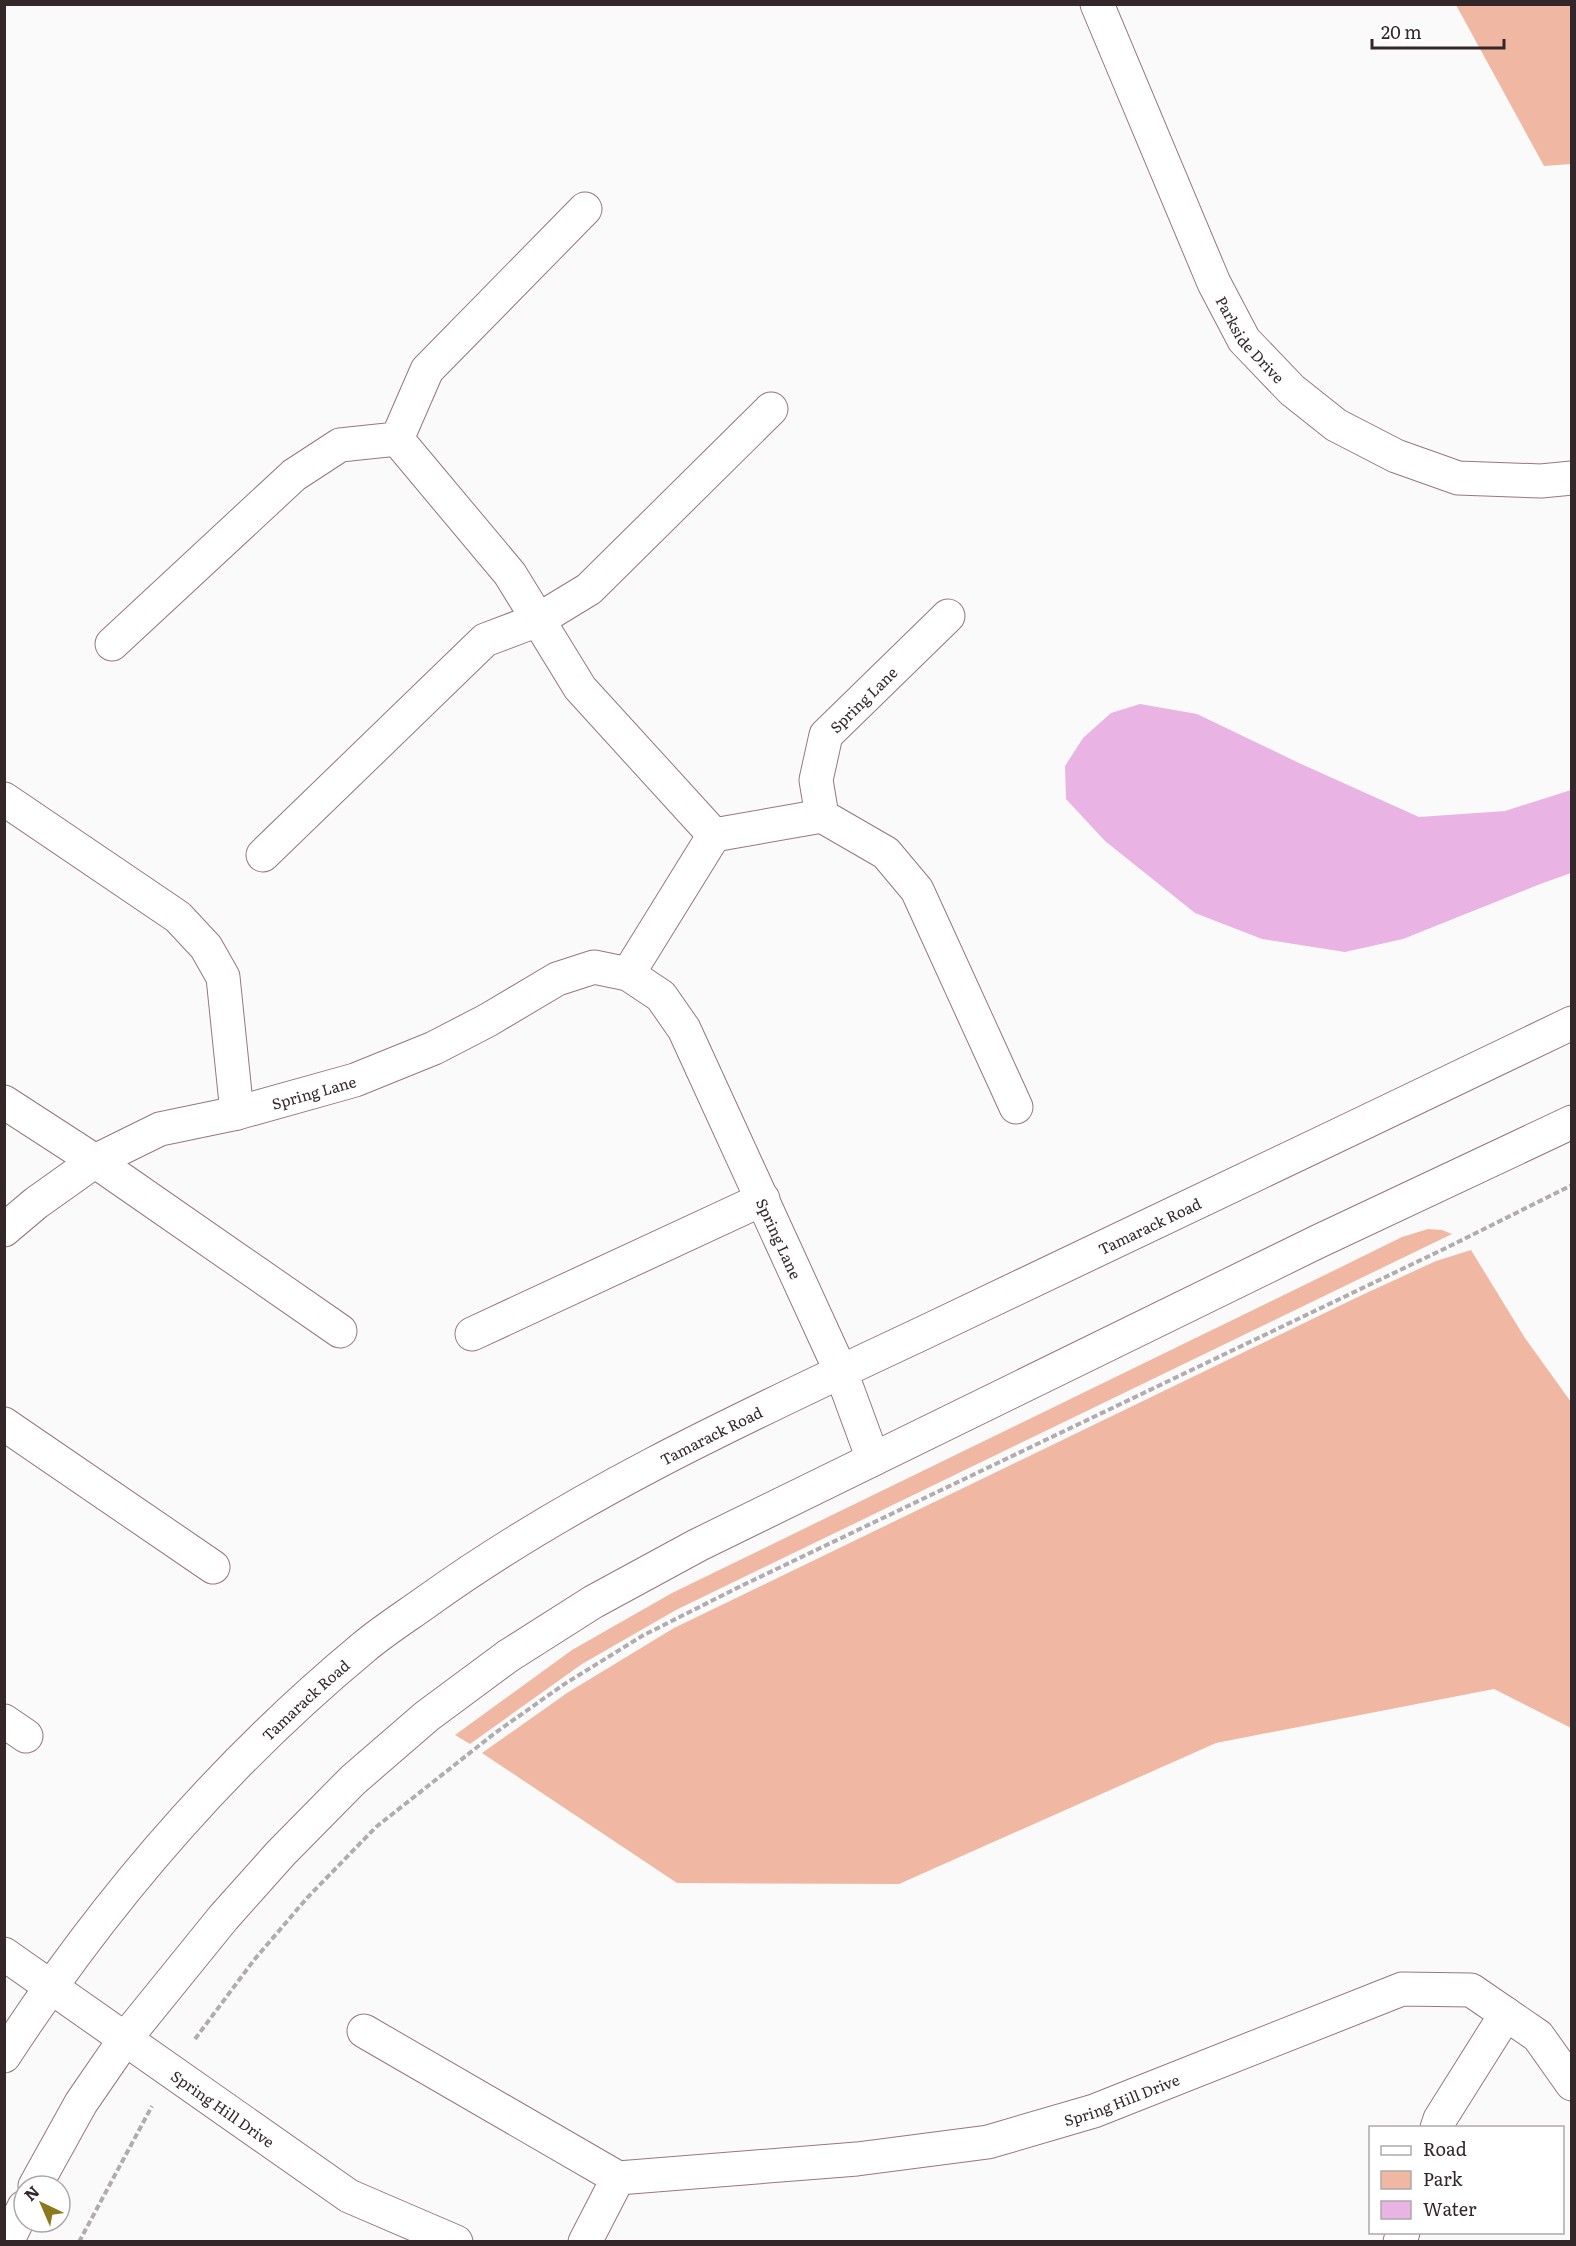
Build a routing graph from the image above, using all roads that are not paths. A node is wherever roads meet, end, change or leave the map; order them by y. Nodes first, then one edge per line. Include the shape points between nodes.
1 (1097, 4) edge
2 (585, 209) dead end
3 (771, 409) dead end
4 (397, 439) junction
5 (1572, 478) edge
6 (948, 616) dead end
7 (538, 620) junction
8 (112, 644) dead end
9 (4, 799) edge
10 (822, 816) junction
11 (714, 835) junction
12 (263, 855) dead end
13 (628, 974) junction
14 (1572, 1023) edge
15 (4, 1102) edge
16 (1016, 1107) dead end
17 (237, 1113) junction
18 (1572, 1122) edge
19 (95, 1161) junction
20 (763, 1198) junction
21 (4, 1230) edge
22 (340, 1331) dead end
23 (472, 1334) dead end
24 (841, 1372) junction
25 (4, 1424) edge
26 (873, 1459) junction
27 (213, 1567) dead end
28 (4, 1954) edge
29 (51, 1986) junction
30 (1506, 2014) junction
31 (364, 2031) dead end
32 (125, 2038) junction
33 (4, 2056) edge
34 (1572, 2084) edge
35 (1437, 2126) edge
36 (42, 2174) edge
37 (618, 2178) junction
38 (456, 2241) edge
39 (585, 2241) edge

1 - 5 street, Parkside Drive via 1214,283 1244,340 1292,390 1336,425 1396,456 1458,478
2 - 4 street via 427,370
3 - 7 street via 589,589
4 - 7 street via 510,574
4 - 8 street via 340,445 294,475
6 - 10 street, Spring Lane via 826,735 816,780
7 - 11 street via 580,688
7 - 12 street via 485,640
9 - 17 street via 178,917 206,947 223,977
10 - 11 street
10 - 16 street via 886,854 917,890
11 - 13 street
13 - 17 street, Spring Lane via 594,967 557,979 434,1048 355,1080
13 - 20 street, Spring Lane via 661,996 684,1029
14 - 24 street, Tamarack Road
15 - 19 street
17 - 19 street, Spring Lane via 160,1130
18 - 26 street
19 - 21 street, Spring Lane
19 - 22 street
20 - 23 street
20 - 24 street, Spring Lane
24 - 26 street, Spring Lane
24 - 29 street, Tamarack Road via 637,1473 530,1532 365,1646 207,1796 131,1880
25 - 27 street
26 - 32 street via 698,1545 593,1602 508,1656 427,1716 353,1780 281,1853
28 - 29 street, Spring Hill Drive
29 - 32 street, Spring Hill Drive
29 - 33 street, Tamarack Road
30 - 34 street, Spring Hill Drive via 1538,2036
30 - 35 street
30 - 37 street, Spring Hill Drive via 1471,1990 1402,1989 1094,2111 988,2142 857,2159
31 - 37 street
32 - 36 street via 81,2103
32 - 38 street, Spring Hill Drive via 349,2196
37 - 39 street

